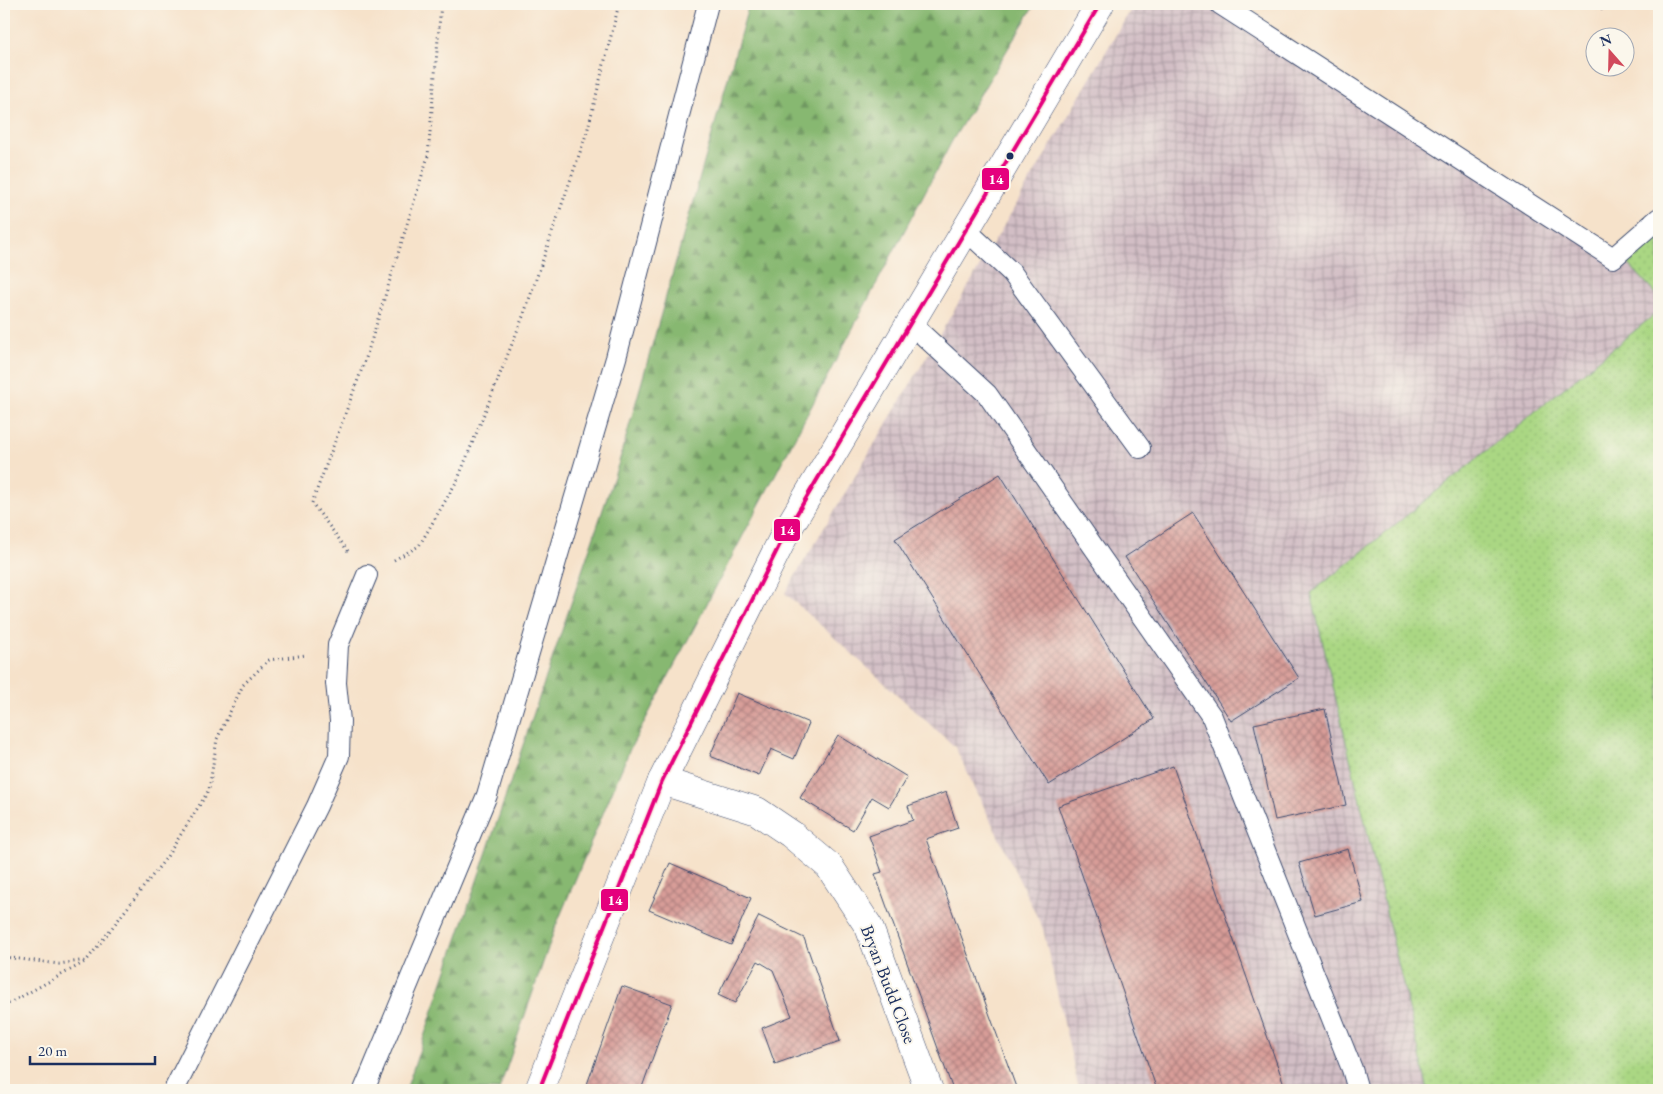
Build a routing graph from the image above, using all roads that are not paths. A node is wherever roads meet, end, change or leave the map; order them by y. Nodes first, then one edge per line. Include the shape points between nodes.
1 (708, 4) edge
2 (1100, 4) edge
3 (1220, 4) edge
4 (1659, 218) edge
5 (966, 230) junction
6 (910, 323) junction
7 (1140, 448) dead end
8 (367, 575) road end
9 (662, 781) junction
10 (174, 1090) edge
11 (364, 1090) edge
12 (539, 1090) edge
13 (929, 1090) edge
14 (1358, 1090) edge

1 - 11 lane via 616,358 487,795
2 - 5 street
3 - 4 lane via 1612,258
5 - 6 street
5 - 7 lane via 1012,273
6 - 9 street via 786,532
6 - 14 lane via 988,394 1212,717
8 - 10 lane via 338,645 338,756 317,806
9 - 12 street
9 - 13 street, Bryan Budd Close via 757,811 830,866 869,927

